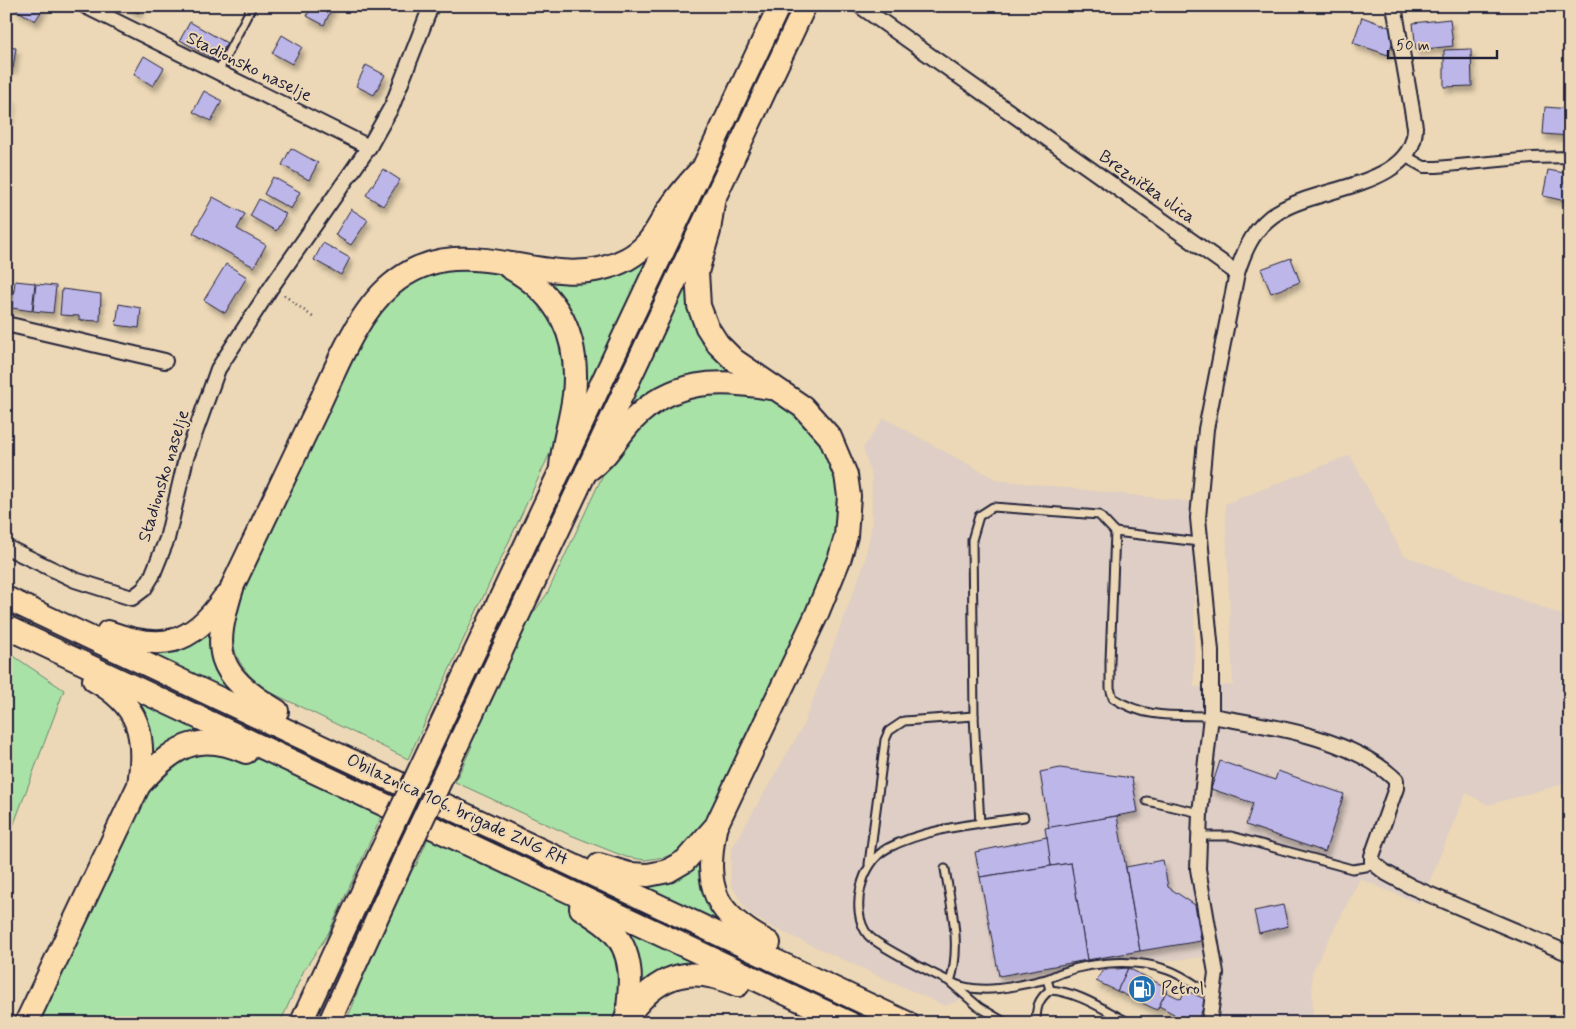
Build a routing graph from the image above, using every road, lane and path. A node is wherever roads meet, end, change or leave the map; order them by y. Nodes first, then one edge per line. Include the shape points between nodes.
1 (86, 6) edge
2 (252, 6) edge
3 (431, 6) edge
4 (779, 6) edge
5 (805, 6) edge
6 (860, 6) edge
7 (1394, 6) edge
8 (218, 72) junction
9 (369, 147) junction
10 (1570, 156) edge
11 (1406, 157) junction
12 (698, 173) junction
13 (713, 203) junction
14 (499, 262) junction
15 (1237, 273) junction
16 (272, 286) junction
17 (314, 318) dead end
18 (6, 324) edge
19 (164, 361) dead end
20 (774, 389) junction
21 (561, 467) junction
22 (588, 472) junction
23 (1115, 532) junction
24 (1199, 542) junction
25 (6, 547) edge
26 (233, 585) junction
27 (6, 598) edge
28 (54, 620) junction
29 (6, 627) edge
30 (46, 645) junction
31 (974, 716) junction
32 (1211, 716) junction
33 (314, 743) junction
34 (300, 764) junction
35 (139, 785) junction
36 (1146, 801) dead end
37 (1200, 813) junction
38 (1024, 817) dead end
39 (980, 824) junction
40 (716, 826) junction
41 (1199, 836) junction
42 (552, 855) junction
43 (1372, 862) junction
44 (869, 864) junction
45 (945, 869) dead end
46 (545, 880) junction
47 (1570, 954) edge
48 (807, 976) junction
49 (1048, 979) junction
50 (950, 982) junction
51 (1050, 990) junction
52 (1212, 995) junction
53 (794, 997) junction
54 (625, 1020) edge
55 (26, 1023) edge
56 (301, 1023) edge
57 (329, 1023) edge
58 (849, 1023) edge
59 (907, 1023) edge
60 (1006, 1023) edge
61 (1036, 1023) edge
62 (1130, 1023) edge
63 (1208, 1023) edge

1 - 8 street, Stadionsko naselje
2 - 8 lane
3 - 9 street, Stadionsko naselje via 392,106
4 - 12 main road
5 - 13 main road
6 - 15 street, Breznička ulica
7 - 11 street via 1415,127 1415,140
8 - 9 street, Stadionsko naselje
9 - 16 street, Stadionsko naselje
10 - 11 street via 1424,167
11 - 15 street via 1394,168 1279,211 1261,226 1246,247
12 - 14 highway via 670,206 655,234 627,258 593,270 570,272
12 - 21 main road
13 - 20 highway via 697,272 699,306 718,344
13 - 22 main road
14 - 21 highway via 527,277 543,291 566,324 576,367
14 - 26 highway via 464,257 423,266 390,285 375,302 355,332
15 - 24 street via 1206,429 1200,484
16 - 17 path
16 - 25 street, Stadionsko naselje via 218,369 186,458 167,539 144,589 132,598 75,580
18 - 19 street
20 - 22 highway via 723,382 704,383 674,393 634,419 610,452
20 - 40 highway via 803,407 830,437 846,475 849,517 840,557 816,616
21 - 56 main road, bridge
22 - 57 main road, bridge via 402,861
23 - 24 lane
23 - 31 lane via 1099,515 993,507 979,516 972,540
23 - 32 lane via 1110,661 1113,698 1146,714
24 - 32 street via 1211,651
26 - 28 highway via 200,628 170,642 134,642 78,624
26 - 33 highway via 220,635 227,667 236,682 251,696 290,720
27 - 28 highway, Obilaznica 106. brigade ZNG RH
28 - 33 highway, Obilaznica 106. brigade ZNG RH
29 - 30 highway, Obilaznica 106. brigade ZNG RH
30 - 34 highway, Obilaznica 106. brigade ZNG RH
30 - 35 highway via 78,672 110,689 130,708 139,725 143,757
31 - 39 lane
31 - 44 lane via 904,721 889,731 885,740
32 - 37 street
32 - 43 street via 1260,724 1335,744 1386,770 1396,780 1396,788
33 - 42 highway, Obilaznica 106. brigade ZNG RH
34 - 35 highway via 249,753 233,746 200,742 170,753
34 - 46 highway, Obilaznica 106. brigade ZNG RH
35 - 55 highway
36 - 37 lane
37 - 41 street
38 - 39 lane
39 - 44 lane via 940,830 887,849
40 - 42 highway via 685,861 668,871 648,875 629,874 581,859
40 - 48 highway via 710,860 711,881 728,915 785,955
41 - 43 lane via 1231,836 1352,869 1366,867
41 - 52 street via 1198,869 1216,973
42 - 48 highway, Obilaznica 106. brigade ZNG RH
43 - 47 street via 1412,887
44 - 50 lane via 861,886 860,915 868,935
45 - 50 lane via 956,940 955,966
46 - 53 highway, Obilaznica 106. brigade ZNG RH
46 - 54 highway via 610,929 622,946 630,974
48 - 59 highway, Obilaznica 106. brigade ZNG RH
49 - 50 lane via 989,990
49 - 51 lane
49 - 52 lane via 1113,961 1140,963 1169,970
50 - 60 lane via 979,1007
51 - 61 lane via 1041,996 1036,1009
51 - 62 lane via 1080,997
52 - 63 street
53 - 54 highway via 771,996 749,990 718,976 682,974 646,994
53 - 58 highway, Obilaznica 106. brigade ZNG RH

